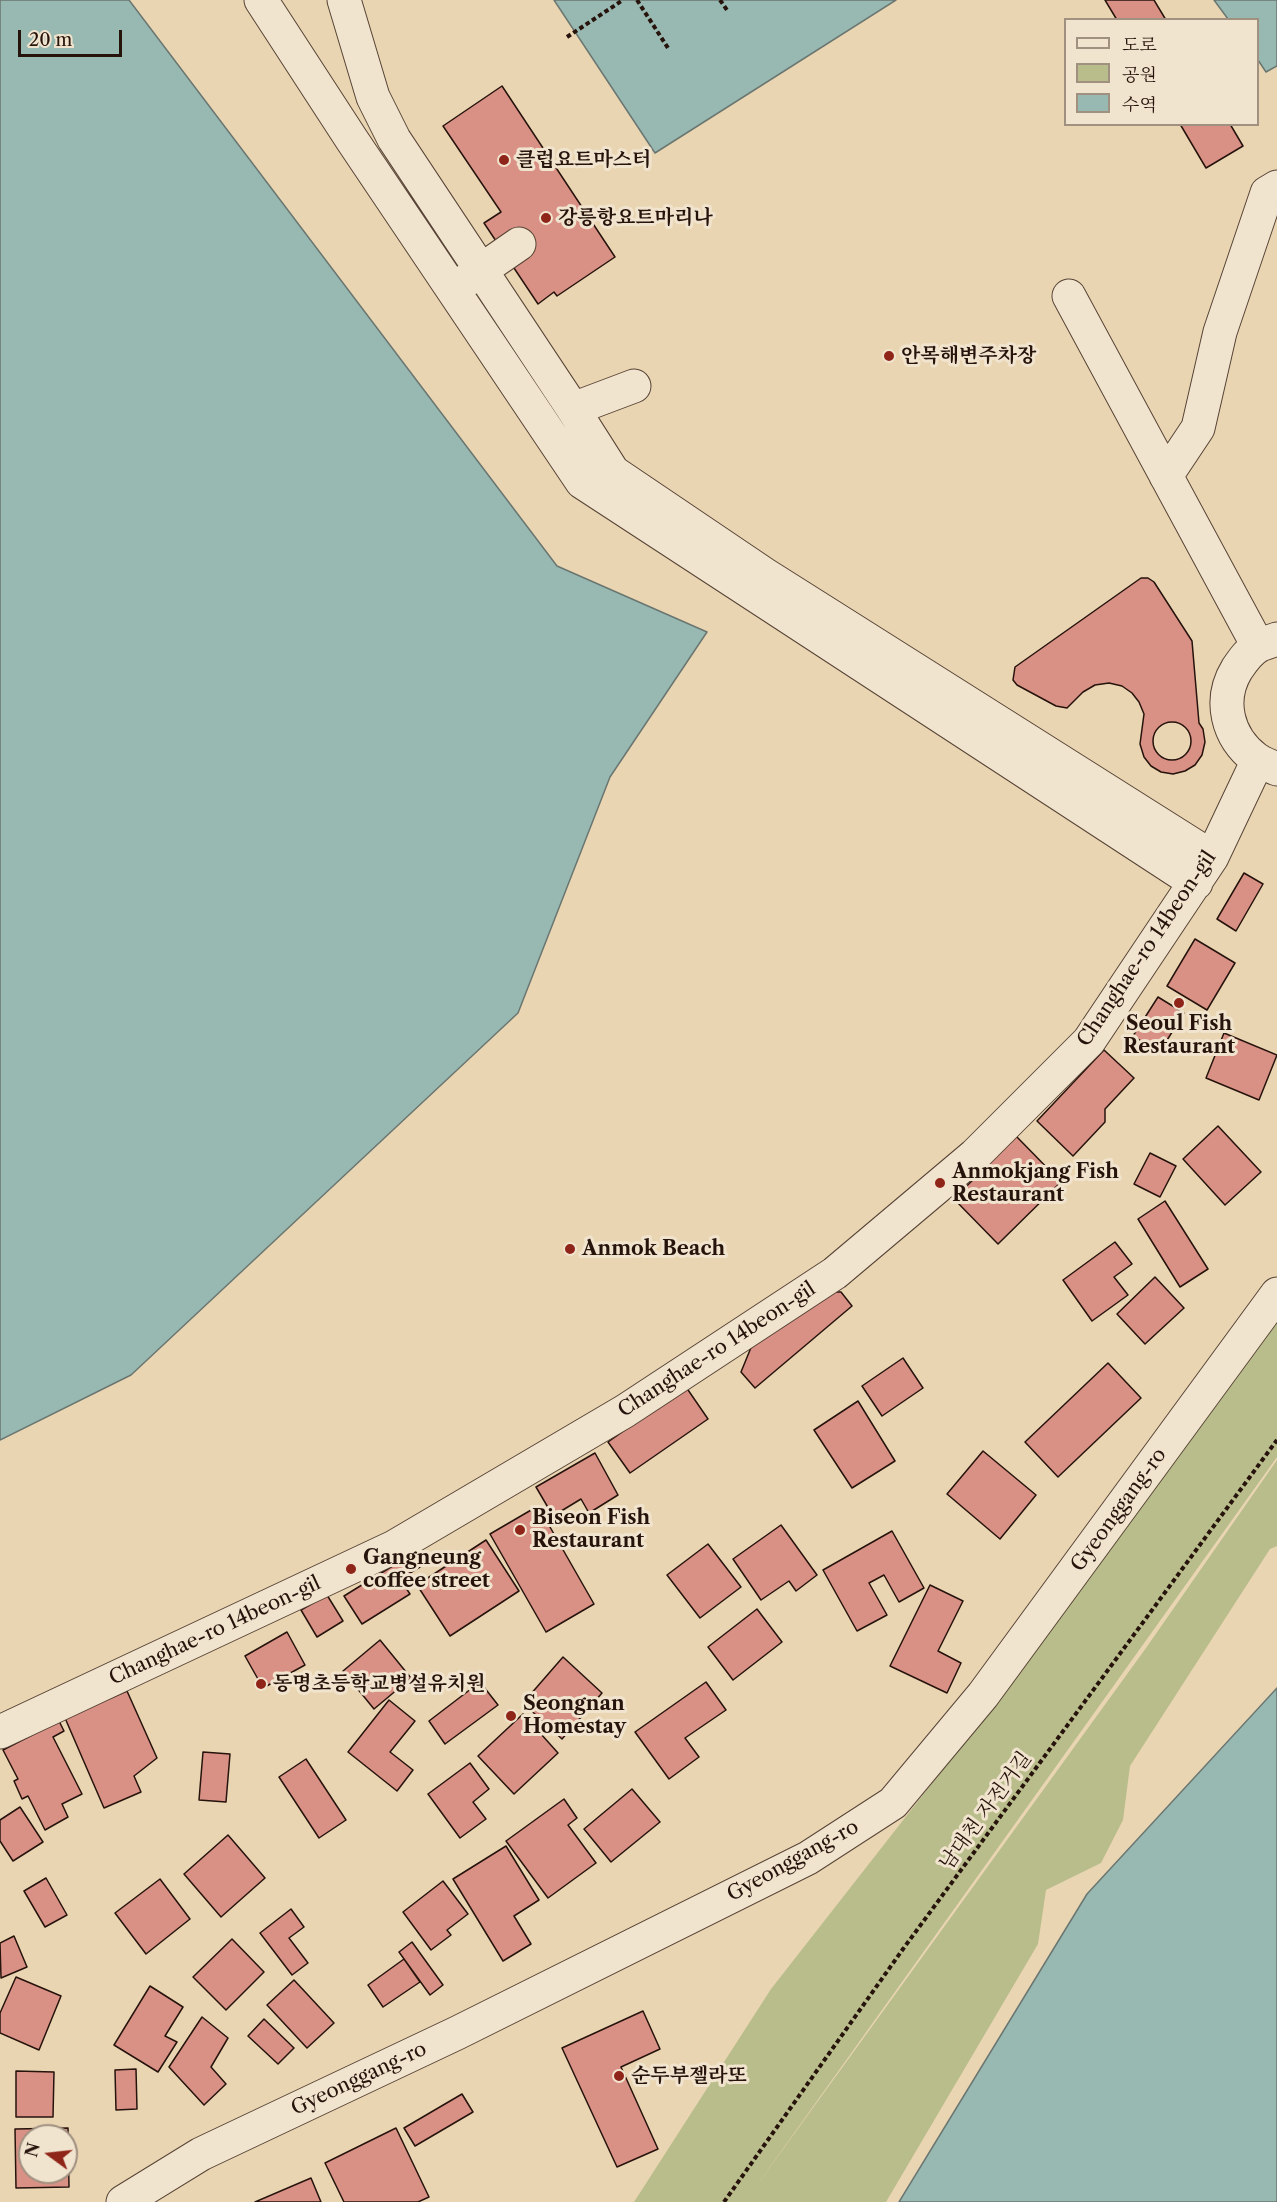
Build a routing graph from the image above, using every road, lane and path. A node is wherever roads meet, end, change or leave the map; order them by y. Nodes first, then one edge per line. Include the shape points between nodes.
1 (261, 0) edge
2 (344, 0) edge
3 (623, 0) edge
4 (636, 0) edge
5 (720, 0) edge
6 (727, 10) dead end
7 (567, 37) dead end
8 (668, 48) dead end
9 (1277, 187) edge
10 (519, 244) dead end
11 (453, 290) junction
12 (1069, 296) dead end
13 (634, 386) dead end
14 (573, 409) junction
15 (1166, 476) junction
16 (1268, 642) edge
17 (1267, 764) edge
18 (1204, 870) junction
19 (1277, 1294) edge
20 (1277, 1440) edge
21 (0, 1732) edge
22 (123, 2202) edge
23 (724, 2202) edge

1 - 11 street
2 - 14 street via 373,97 394,139
3 - 7 path
4 - 8 path
5 - 6 path
9 - 15 street via 1268,193 1220,332 1198,428
10 - 11 street
11 - 18 street via 582,482
12 - 15 street
13 - 14 street
14 - 18 street via 613,472
15 - 16 street
16 - 17 street via 1243,660 1231,679 1226,702 1229,725 1241,745
17 - 18 street, Changhae-ro 14beon-gil
18 - 21 street, Changhae-ro 14beon-gil via 1089,1041 975,1155 835,1273 625,1411 394,1547
19 - 22 street, Gyeonggang-ro via 983,1695 893,1803 808,1858 468,2028 201,2154
20 - 23 path, 남대천 자전거길 via 903,1949

